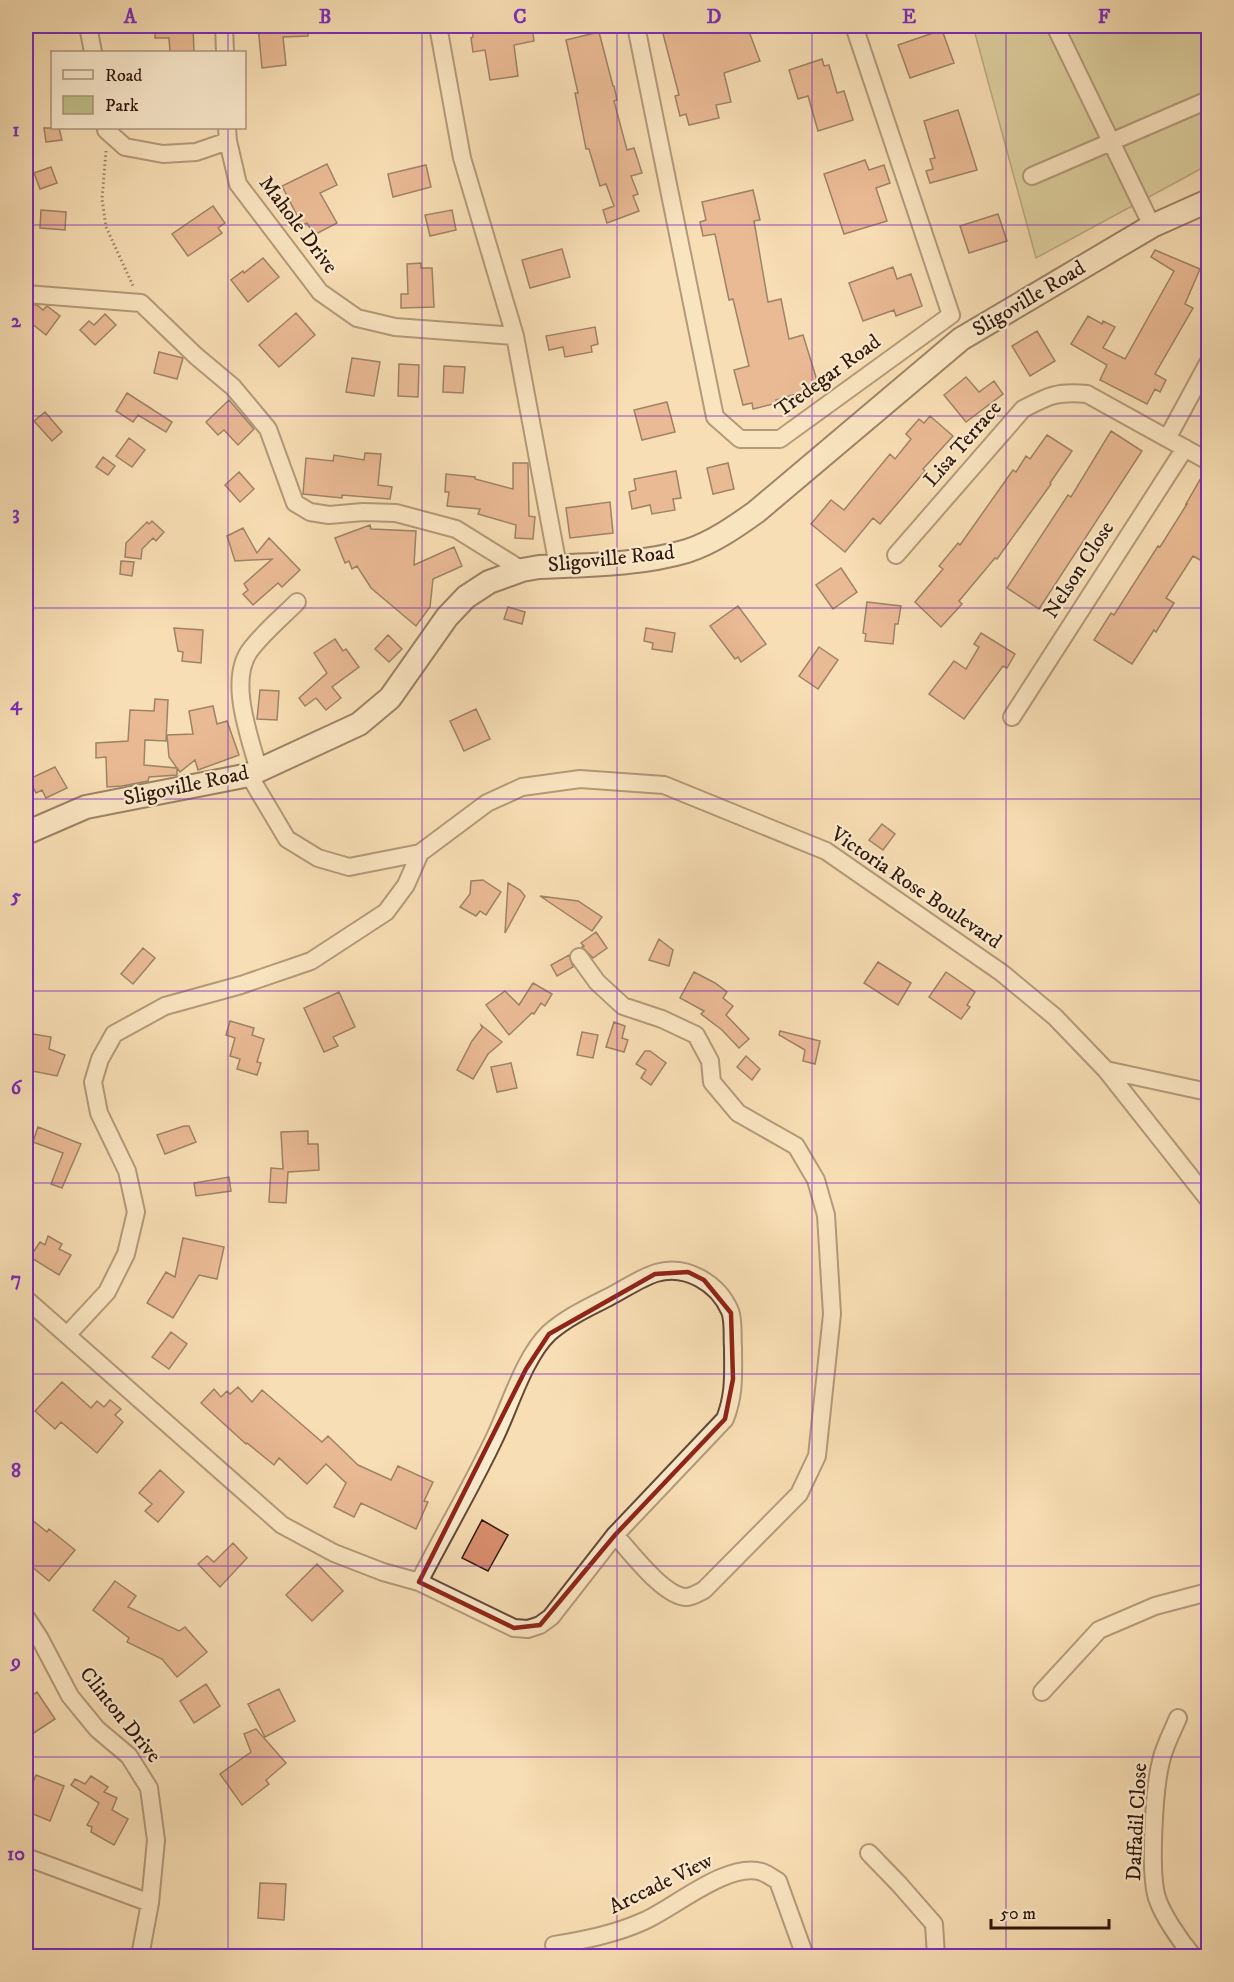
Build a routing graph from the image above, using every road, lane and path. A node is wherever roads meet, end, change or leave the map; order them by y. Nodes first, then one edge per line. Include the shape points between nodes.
1 (88, 26) edge
2 (224, 26) edge
3 (438, 26) edge
4 (636, 26) edge
5 (854, 26) edge
6 (1055, 26) edge
7 (93, 51) edge
8 (225, 51) edge
9 (1209, 100) edge
10 (106, 129) edge
11 (227, 134) edge
12 (1111, 142) junction
13 (1032, 176) dead end
14 (1209, 201) edge
15 (1152, 226) junction
16 (26, 294) edge
17 (141, 303) junction
18 (951, 315) junction
19 (515, 336) junction
20 (961, 339) junction
21 (1209, 363) edge
22 (1168, 437) junction
23 (1185, 448) junction
24 (1209, 461) edge
25 (896, 555) dead end
26 (558, 566) junction
27 (522, 570) junction
28 (297, 602) dead end
29 (1012, 717) dead end
30 (254, 773) junction
31 (26, 832) edge
32 (420, 853) junction
33 (579, 957) dead end
34 (1106, 1070) junction
35 (1209, 1092) edge
36 (1209, 1199) edge
37 (26, 1299) edge
38 (68, 1334) junction
39 (615, 1535) junction
40 (419, 1582) junction
41 (1209, 1592) edge
42 (26, 1617) edge
43 (1042, 1692) dead end
44 (1178, 1718) dead end
45 (869, 1853) dead end
46 (26, 1857) edge
47 (150, 1904) junction
48 (554, 1945) dead end
49 (140, 1956) edge
50 (805, 1956) edge
51 (936, 1956) edge
52 (1193, 1956) edge

1 - 7 street
2 - 8 street
3 - 19 street via 462,158
4 - 18 street, Tredegar Road via 716,417 740,440 780,439
5 - 18 street
6 - 12 street
9 - 12 street
10 - 11 street via 125,147 163,154 196,152
10 - 17 path via 102,199 106,227
11 - 19 street, Mahole Drive via 238,184 320,292 357,318 395,327
12 - 13 street
12 - 15 street
14 - 15 street, Sligoville Road
15 - 20 street, Sligoville Road
16 - 17 street
17 - 27 street via 233,387 268,429 295,503 310,512 328,515 396,513 456,530
18 - 20 street
19 - 26 street
20 - 26 street, Sligoville Road via 756,512 724,534 688,550 656,558
21 - 22 street
22 - 23 street, Lisa Terrace
22 - 25 street, Lisa Terrace via 1086,394 1066,392 1045,398 1023,409
23 - 24 street, Lisa Terrace
23 - 29 street, Nelson Close
26 - 27 street, Sligoville Road
27 - 30 street, Sligoville Road via 489,582 466,597 447,616 390,698 359,724
28 - 30 street, Victoria Rose Boulevard via 249,650 240,677
30 - 31 street, Sligoville Road via 86,807
30 - 32 street, Victoria Rose Boulevard via 287,839 318,858 349,867
32 - 34 street, Victoria Rose Boulevard via 487,803 522,788 580,779 664,785 826,851 1002,973 1055,1017
32 - 38 street via 406,885 386,912 311,961 165,1006 114,1034 93,1082 99,1113 127,1171 136,1212 126,1254 107,1292
33 - 39 street via 597,982 623,1006 696,1035 710,1061 712,1082 738,1113 796,1146 816,1180 826,1215 832,1314 817,1456 799,1494 704,1590 688,1597 663,1586
34 - 35 street
34 - 36 street, Victoria Rose Boulevard
37 - 38 street
38 - 40 street via 282,1525 334,1553
39 - 40 street via 551,1617 528,1629 499,1622
39 - 40 street via 725,1419 732,1402 731,1313 704,1280 688,1272 656,1274 572,1316 549,1334 526,1369
41 - 43 street via 1155,1606 1099,1630
42 - 47 street, Clinton Drive via 70,1696 97,1729 129,1756 149,1788 156,1840
44 - 52 street, Daffadil Close via 1161,1761 1153,1880 1158,1901
45 - 51 street via 934,1924
46 - 47 street
47 - 49 street, Clinton Drive
48 - 50 street, Arccade View via 602,1937 645,1921 718,1878 761,1872 778,1881

